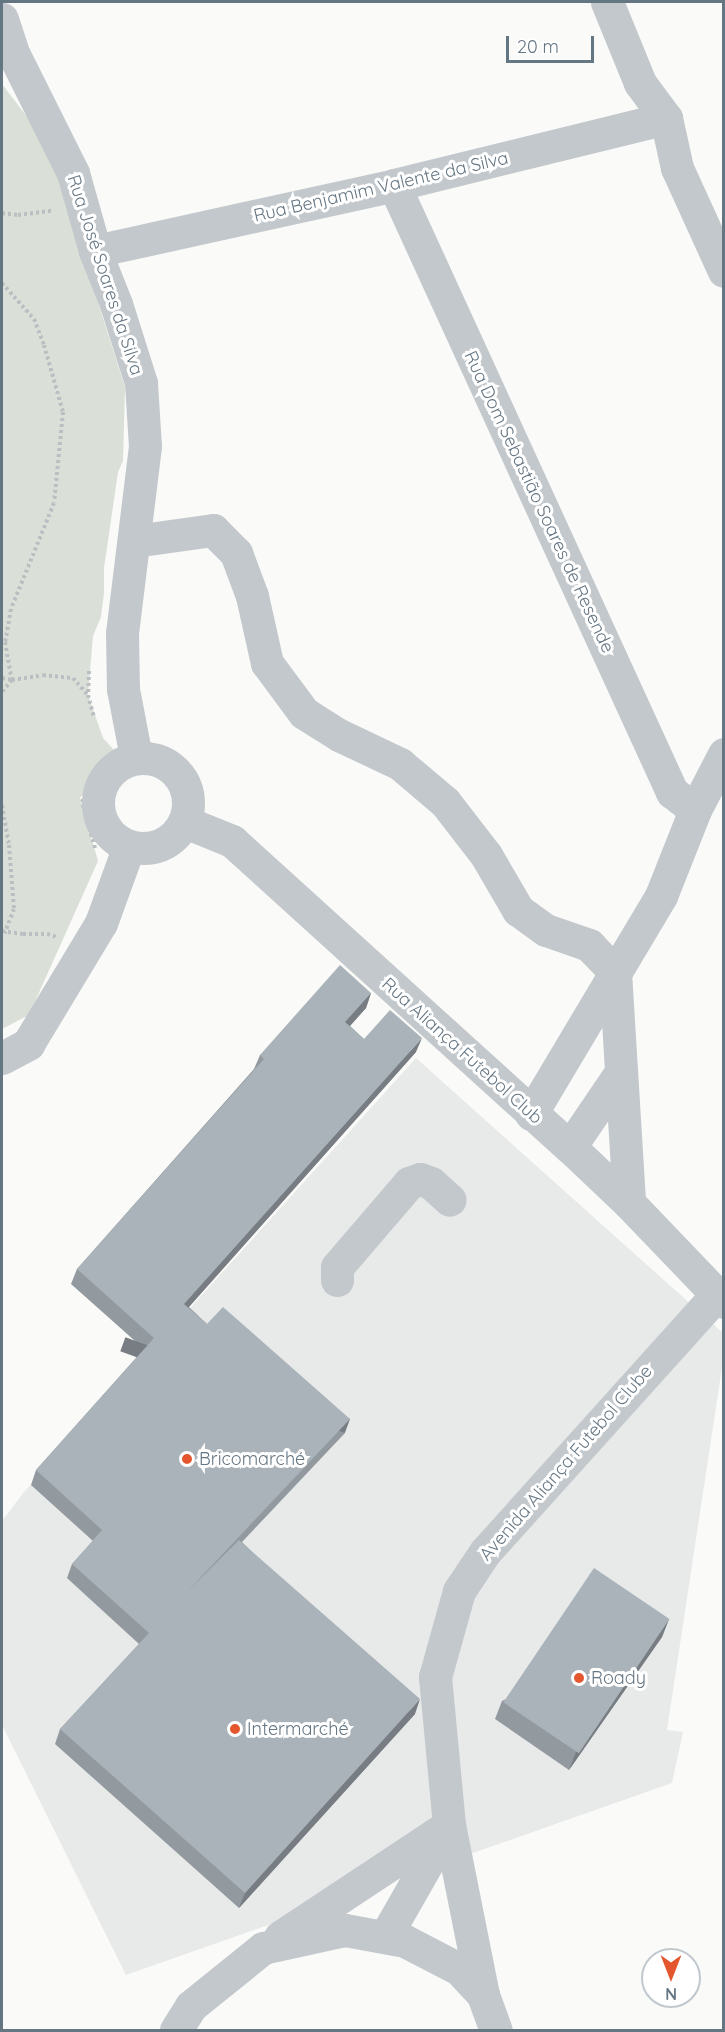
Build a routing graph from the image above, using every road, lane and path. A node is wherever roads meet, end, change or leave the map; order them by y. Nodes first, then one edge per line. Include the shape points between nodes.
1 (607, 2) edge
2 (628, 2) edge
3 (2, 19) edge
4 (8, 54) edge
5 (666, 118) junction
6 (394, 185) junction
7 (58, 211) dead end
8 (2, 213) edge
9 (723, 227) edge
10 (95, 251) junction
11 (723, 271) edge
12 (2, 283) edge
13 (134, 541) junction
14 (90, 666) dead end
15 (2, 678) edge
16 (12, 680) junction
17 (2, 692) edge
18 (88, 695) junction
19 (99, 728) dead end
20 (723, 754) edge
21 (103, 756) dead end
22 (136, 758) junction
23 (2, 806) edge
24 (695, 810) junction
25 (184, 822) junction
26 (129, 846) junction
27 (97, 854) dead end
28 (3, 932) edge
29 (64, 939) dead end
30 (615, 972) junction
31 (2, 1058) edge
32 (621, 1072) junction
33 (531, 1114) junction
34 (570, 1147) junction
35 (450, 1200) dead end
36 (629, 1203) junction
37 (337, 1280) dead end
38 (720, 1298) edge
39 (449, 1825) junction
40 (384, 1937) junction
41 (263, 1948) junction
42 (483, 1995) junction
43 (176, 2031) edge
44 (496, 2031) edge

1 - 5 street via 640,83
2 - 5 street via 660,72
3 - 4 street, Rua José Soares da Silva
4 - 10 street, Rua José Soares da Silva via 73,173
5 - 6 street, Rua Benjamim Valente da Silva
5 - 9 street via 693,156
5 - 11 street via 677,168
6 - 10 street, Rua Benjamim Valente da Silva
6 - 24 street, Rua Dom Sebastião Soares de Resende via 672,792
7 - 8 path
10 - 13 street, Rua José Soares da Silva via 141,383 144,446
12 - 16 path via 34,319 63,412 54,503 17,587 6,626
13 - 22 street, Rua José Soares da Silva via 122,633 123,688
13 - 30 street via 213,530 236,553 252,596 267,663 304,714 400,764 445,802 486,855 518,910 546,930 589,945
14 - 18 path
15 - 16 path
16 - 17 path
16 - 18 path via 43,675 73,678
18 - 19 path
20 - 24 street
21 - 27 path via 103,765 82,802
22 - 25 street via 162,761 182,780 188,807
22 - 26 street via 121,762 109,772 100,785 97,800 105,829
23 - 28 path via 14,909
24 - 30 street via 661,896
25 - 26 street via 166,842 142,848
25 - 33 street, Rua Aliança Futebol Club via 232,841
26 - 31 street via 101,923 28,1044
28 - 29 path via 47,933
30 - 32 street
30 - 33 street
32 - 34 street
32 - 36 street
33 - 34 street, Rua Aliança Futebol Club
34 - 36 street, Rua Aliança Futebol Club
35 - 37 street via 430,1183 420,1179 409,1183 337,1268
36 - 38 street, Rua Aliança Futebol Club
38 - 39 street, Avenida Aliança Futebol Clube via 485,1552 459,1591 435,1677
39 - 40 street
39 - 41 street
39 - 42 street, Avenida Aliança Futebol Clube
40 - 41 street via 345,1930
40 - 42 street via 405,1941 459,1969
41 - 43 street via 190,2006
42 - 44 street

